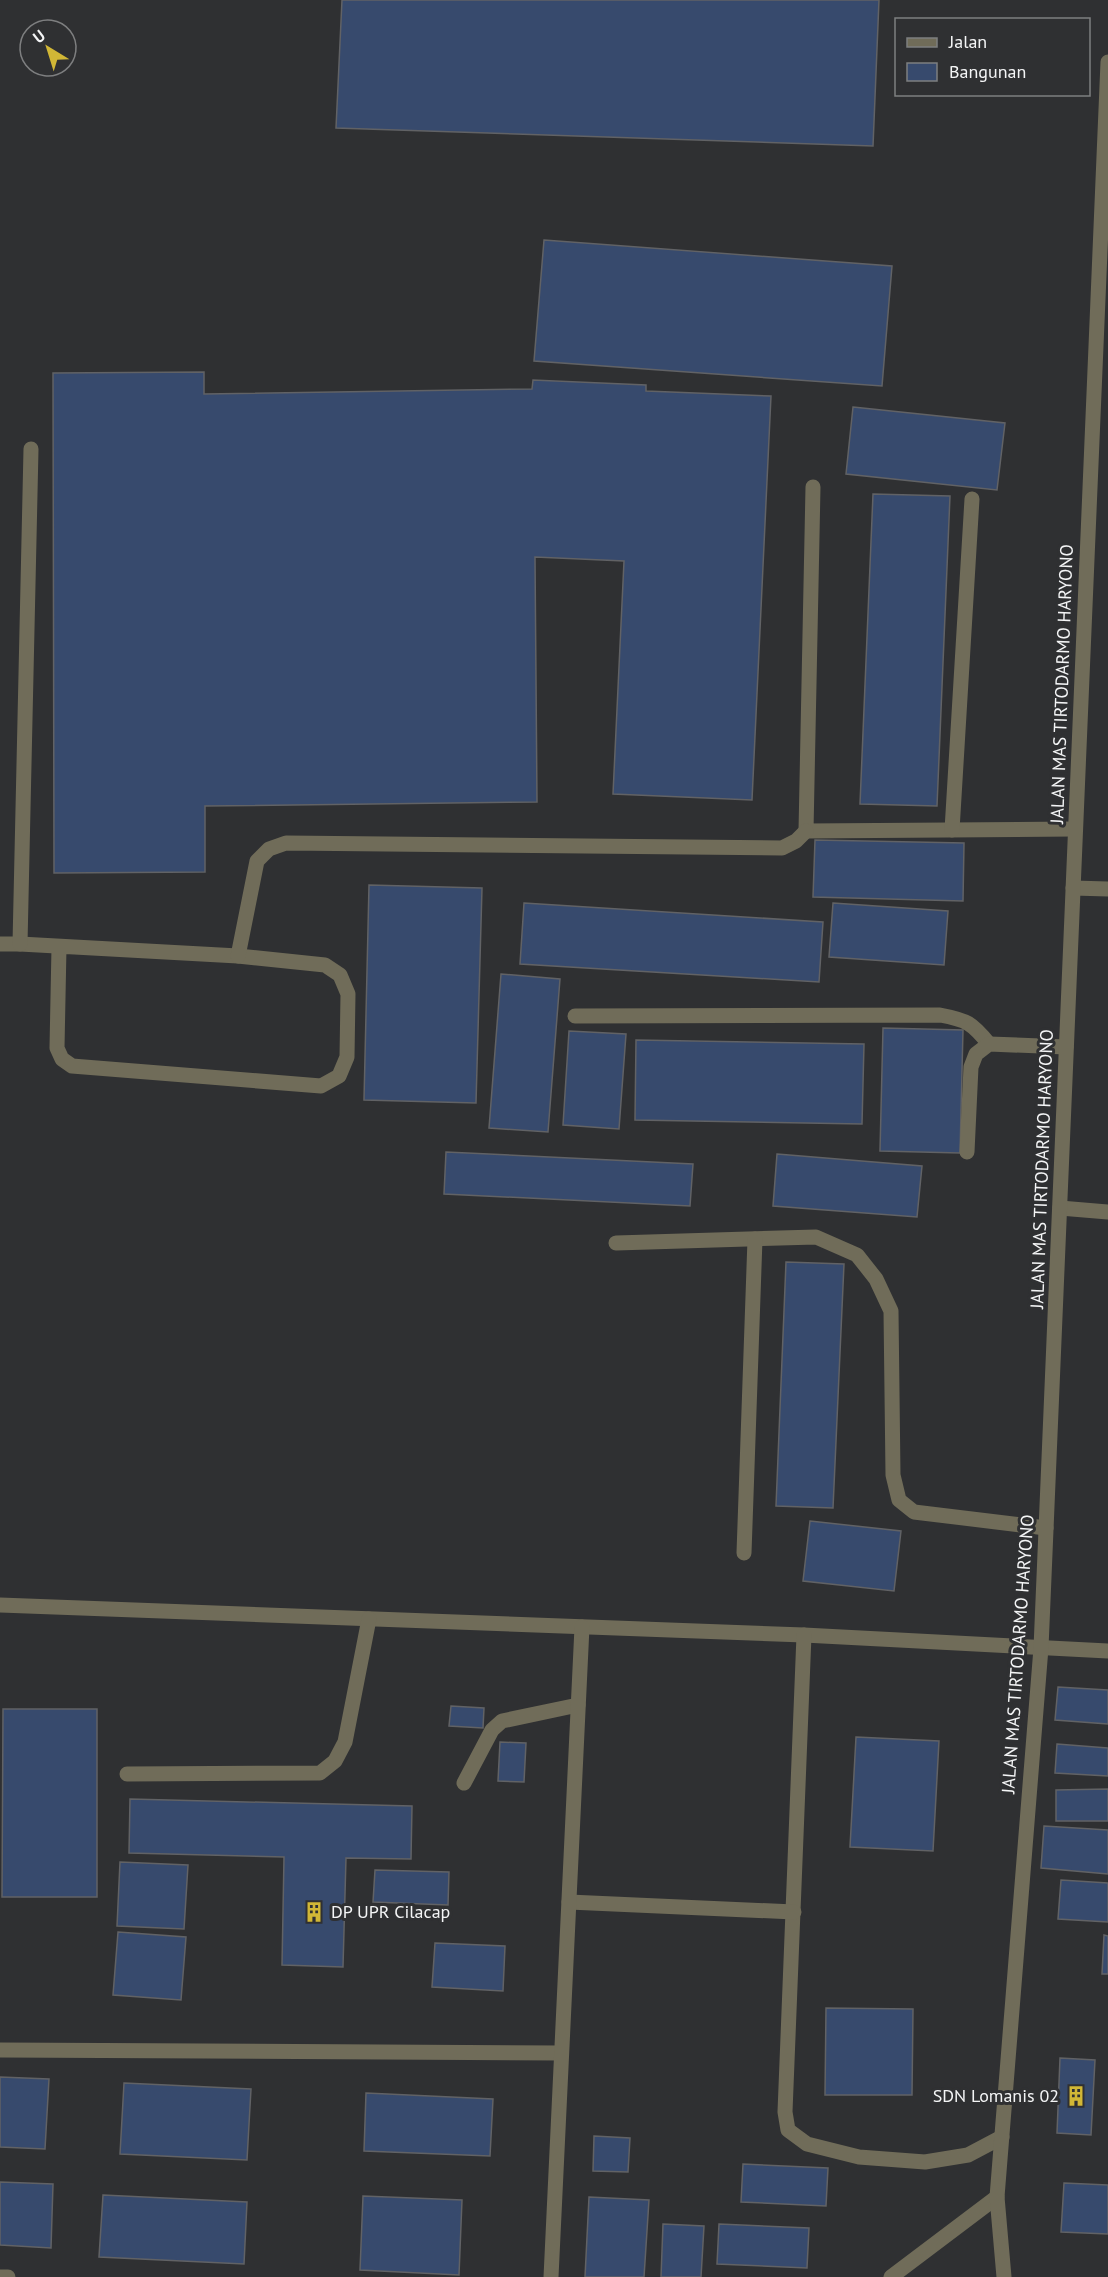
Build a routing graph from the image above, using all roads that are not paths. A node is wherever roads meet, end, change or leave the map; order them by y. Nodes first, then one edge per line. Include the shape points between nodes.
1 (1108, 62) edge
2 (31, 449) dead end
3 (813, 487) dead end
4 (972, 499) dead end
5 (1076, 829) junction
6 (952, 830) junction
7 (806, 831) junction
8 (1073, 888) junction
9 (1108, 889) edge
10 (0, 944) edge
11 (20, 944) junction
12 (59, 947) junction
13 (238, 956) junction
14 (575, 1016) dead end
15 (989, 1044) junction
16 (1066, 1047) junction
17 (967, 1152) dead end
18 (1059, 1208) junction
19 (1108, 1212) edge
20 (755, 1239) junction
21 (616, 1244) dead end
22 (1046, 1528) junction
23 (744, 1553) dead end
24 (0, 1605) edge
25 (369, 1619) junction
26 (582, 1626) junction
27 (804, 1635) junction
28 (1041, 1648) junction
29 (1108, 1652) edge
30 (578, 1705) junction
31 (127, 1774) dead end
32 (464, 1782) dead end
33 (568, 1902) junction
34 (794, 1912) junction
35 (0, 2050) edge
36 (561, 2053) junction
37 (1002, 2137) junction
38 (997, 2197) junction
39 (0, 2277) edge
40 (8, 2277) edge
41 (550, 2277) edge
42 (891, 2277) edge
43 (1004, 2277) edge

1 - 5 street, JALAN MAS TIRTODARMO HARYONO
2 - 11 street
3 - 7 street
4 - 6 street
5 - 6 street
5 - 8 street, JALAN MAS TIRTODARMO HARYONO
6 - 7 street
7 - 13 street via 782,848 286,843 269,849 257,861
8 - 9 street
8 - 16 street, JALAN MAS TIRTODARMO HARYONO
10 - 11 street
11 - 12 street
12 - 13 street
12 - 13 street via 57,1048 62,1059 72,1066 321,1086 339,1076 347,1056 348,994 340,975 325,965
14 - 15 street via 940,1015 974,1025
15 - 16 street
15 - 17 street via 976,1054 971,1067
16 - 18 street, JALAN MAS TIRTODARMO HARYONO
18 - 19 street
18 - 22 street, JALAN MAS TIRTODARMO HARYONO
20 - 21 street
20 - 22 street via 816,1237 857,1255 876,1279 891,1311 893,1475 899,1500 914,1512
20 - 23 street
22 - 28 street, JALAN MAS TIRTODARMO HARYONO
24 - 25 street
25 - 26 street
25 - 31 street via 345,1742 335,1761 320,1773
26 - 27 street
26 - 30 street
27 - 28 street
27 - 34 street
28 - 29 street
28 - 37 street, JALAN MAS TIRTODARMO HARYONO
30 - 32 street via 502,1721 492,1730
30 - 33 street
33 - 34 street
33 - 36 street
34 - 37 street via 785,2112 788,2130 807,2144 859,2157 925,2162 968,2155
35 - 36 street
36 - 41 street
37 - 38 street, JALAN MAS TIRTODARMO HARYONO
38 - 42 street
38 - 43 street, JALAN MAS TIRTODARMO HARYONO
39 - 40 street

